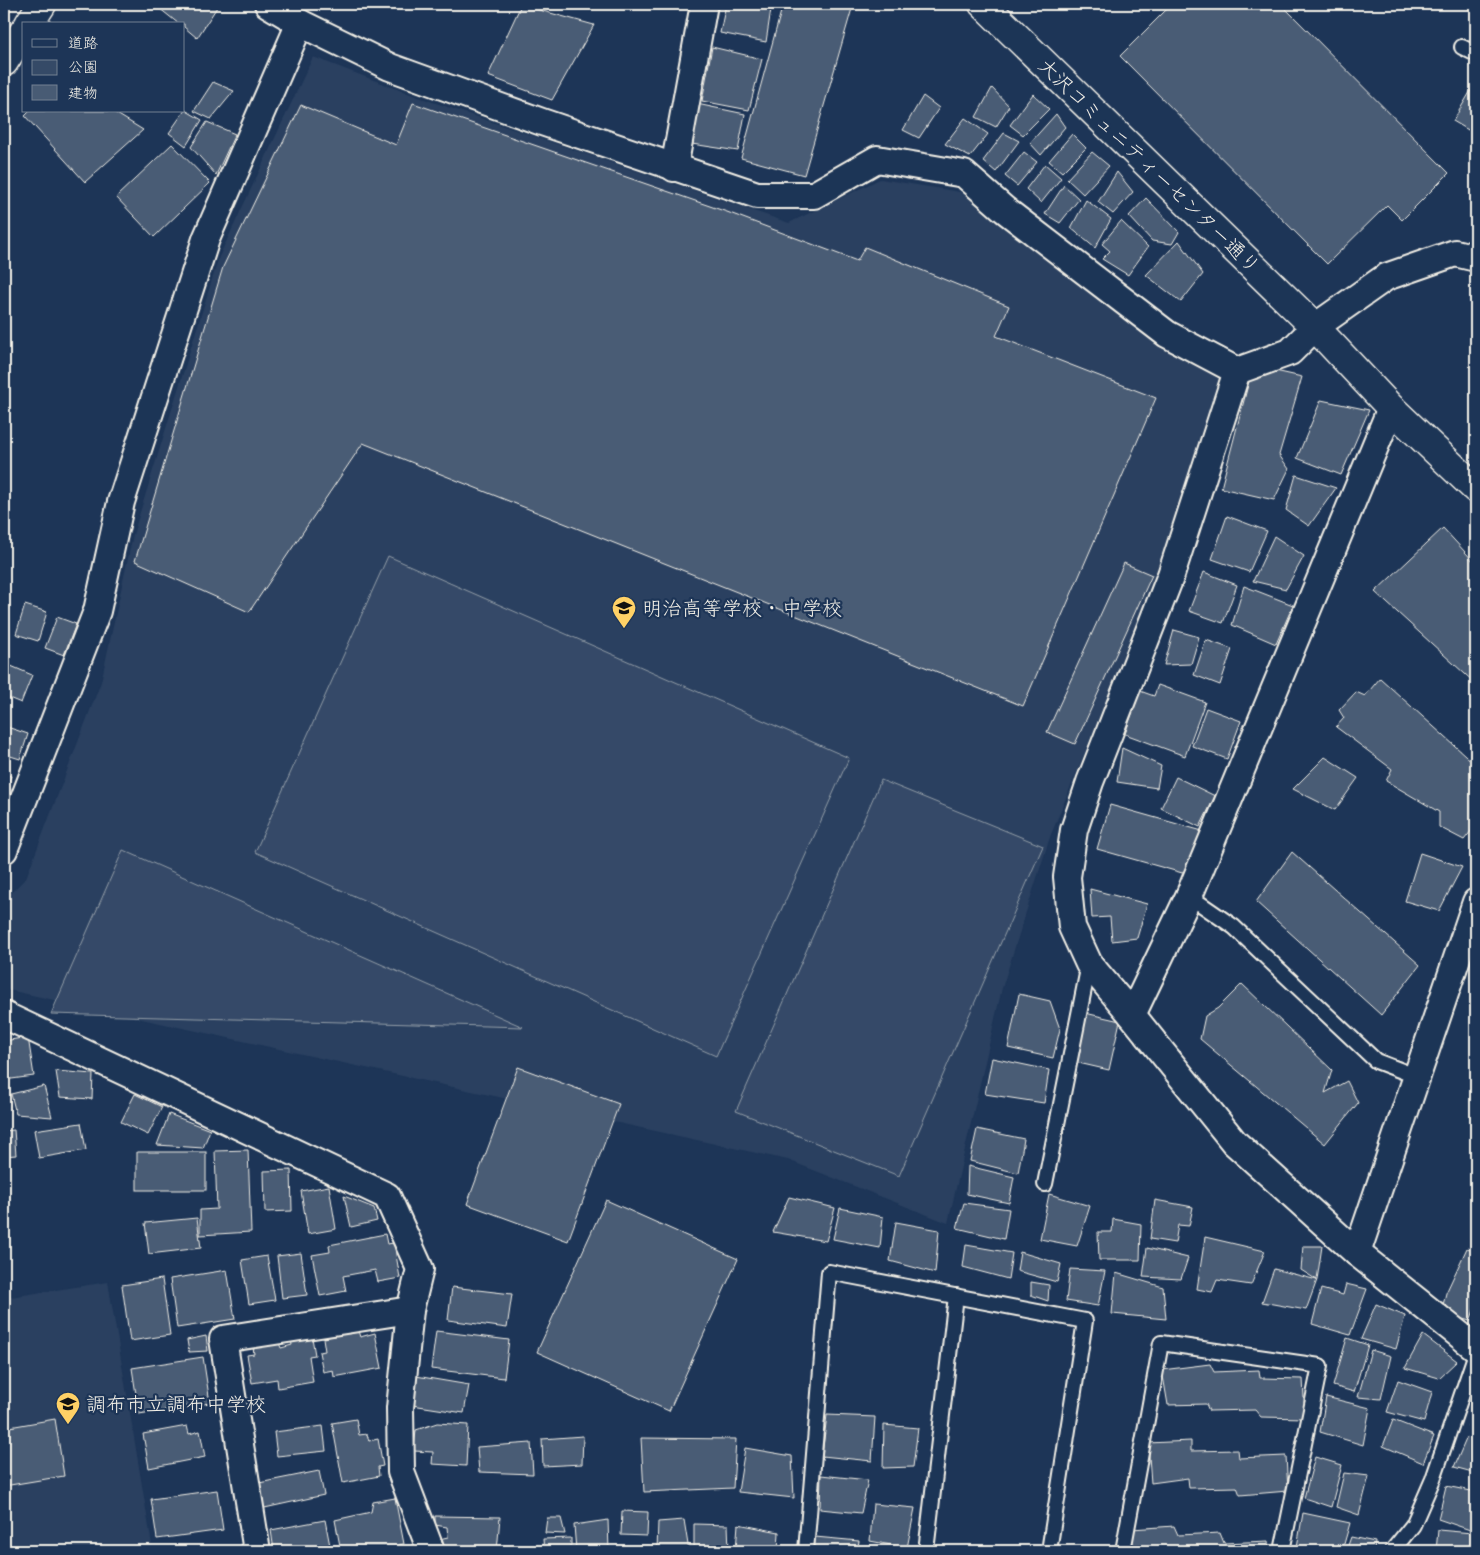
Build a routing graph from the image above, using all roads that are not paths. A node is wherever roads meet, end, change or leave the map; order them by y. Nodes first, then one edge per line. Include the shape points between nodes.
1 (42, 4) edge
2 (268, 4) edge
3 (704, 4) edge
4 (983, 4) edge
5 (30, 22) edge
6 (300, 23) junction
7 (22, 34) edge
8 (1462, 47) dead end
9 (1476, 54) edge
10 (4, 62) edge
11 (674, 168) junction
12 (1476, 258) edge
13 (1315, 327) junction
14 (1237, 371) junction
15 (1391, 408) junction
16 (1476, 489) edge
17 (4, 850) edge
18 (1189, 896) junction
19 (1476, 902) edge
20 (1088, 964) junction
21 (1132, 1014) junction
22 (4, 1015) edge
23 (1418, 1077) junction
24 (1045, 1184) dead end
25 (1357, 1253) junction
26 (956, 1296) junction
27 (410, 1310) junction
28 (1476, 1348) edge
29 (1476, 1353) edge
30 (257, 1551) edge
31 (431, 1551) edge
32 (806, 1551) edge
33 (926, 1551) edge
34 (1049, 1551) edge
35 (1123, 1551) edge
36 (1282, 1551) edge
37 (1392, 1551) edge

1 - 5 street
2 - 6 street
3 - 11 street
4 - 13 street, 大沢コミュニティーセンター通り
6 - 11 street via 390,67
6 - 17 street via 206,239 121,502 97,610
7 - 10 street
8 - 9 lane
11 - 14 street via 757,195 814,194 877,159 964,174 1005,210 1167,334
12 - 13 street via 1455,253 1386,277
13 - 14 street via 1290,352
13 - 15 street, 大沢コミュニティーセンター通り
14 - 20 street via 1171,575 1074,830 1067,877 1072,927
15 - 16 street, 大沢コミュニティーセンター通り
15 - 18 street
18 - 21 street
18 - 23 lane via 1234,928 1376,1061
19 - 23 street
20 - 21 street
20 - 24 lane
21 - 25 street via 1234,1142
22 - 27 street via 387,1196 420,1269
23 - 25 street
25 - 28 street
26 - 32 lane via 829,1272
26 - 33 lane
26 - 34 lane via 1085,1321
27 - 30 street via 223,1338
27 - 31 street via 400,1408 401,1472
29 - 37 lane via 1434,1479 1413,1525
35 - 36 lane via 1161,1343 1320,1366

